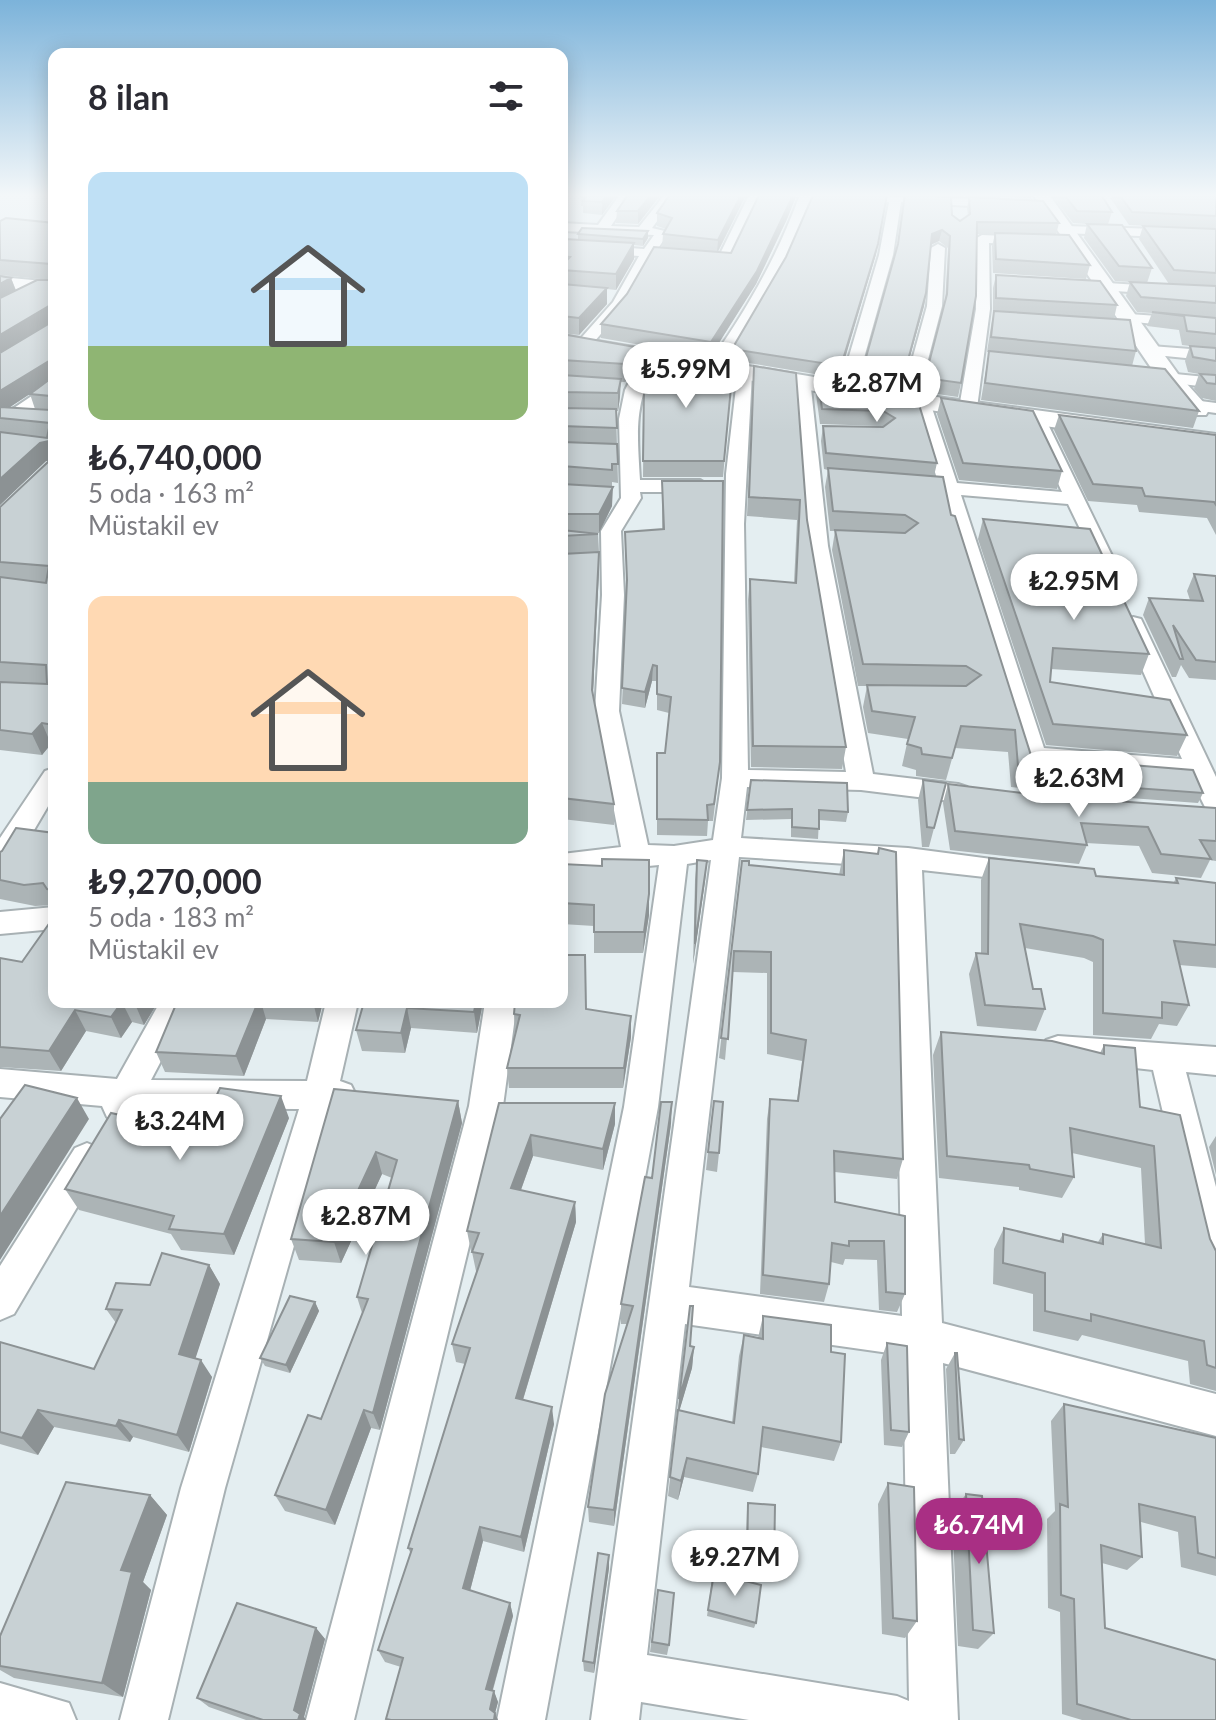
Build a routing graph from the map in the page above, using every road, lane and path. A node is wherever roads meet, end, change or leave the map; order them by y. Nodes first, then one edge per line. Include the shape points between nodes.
1 (634, 273) edge
2 (769, 273) edge
3 (881, 273) edge
4 (938, 273) edge
5 (989, 273) edge
6 (1094, 273) edge
7 (0, 283) edge
8 (1060, 284) edge
9 (1107, 287) junction
10 (48, 288) edge
11 (48, 288) edge
12 (1216, 294) edge
13 (22, 300) edge
14 (1128, 325) junction
15 (1216, 325) edge
16 (572, 344) edge
17 (1151, 351) junction
18 (1216, 356) edge
19 (650, 357) junction
20 (714, 368) junction
21 (744, 373) junction
22 (1125, 374) edge
23 (1170, 379) junction
24 (804, 383) junction
25 (1216, 383) edge
26 (48, 390) edge
27 (847, 390) junction
28 (916, 401) junction
29 (1193, 405) junction
30 (968, 408) junction
31 (1216, 408) edge
32 (6, 418) edge
33 (1037, 418) junction
34 (40, 420) edge
35 (1216, 436) edge
36 (1216, 442) edge
37 (738, 486) junction
38 (918, 486) edge
39 (949, 488) junction
40 (632, 492) junction
41 (604, 496) edge
42 (1075, 499) junction
43 (817, 540) junction
44 (845, 541) edge
45 (587, 542) edge
46 (612, 552) junction
47 (587, 563) edge
48 (846, 696) junction
49 (874, 696) edge
50 (1034, 755) junction
51 (1200, 769) junction
52 (735, 778) junction
53 (861, 781) junction
54 (48, 785) edge
55 (986, 797) edge
56 (1018, 800) edge
57 (1049, 804) junction
58 (1216, 805) edge
59 (1079, 806) edge
60 (0, 810) edge
61 (28, 812) junction
62 (1186, 814) edge
63 (1216, 816) edge
64 (727, 847) junction
65 (636, 855) junction
66 (674, 856) junction
67 (908, 858) junction
68 (568, 863) edge
69 (0, 864) edge
70 (1047, 874) edge
71 (48, 919) edge
72 (0, 923) edge
73 (173, 1008) edge
74 (341, 1008) edge
75 (500, 1008) edge
76 (1024, 1047) edge
77 (1166, 1057) junction
78 (1216, 1061) edge
79 (0, 1083) edge
80 (321, 1093) junction
81 (127, 1094) junction
82 (366, 1097) edge
83 (695, 1106) junction
84 (625, 1107) junction
85 (1216, 1259) edge
86 (0, 1301) edge
87 (669, 1303) junction
88 (923, 1338) junction
89 (1216, 1415) edge
90 (618, 1697) edge
91 (1, 1709) edge
92 (52, 1720) edge
93 (144, 1720) edge
94 (330, 1720) edge
95 (521, 1720) edge
96 (897, 1720) edge
97 (934, 1720) edge

1 - 16 street
2 - 20 street via 752,315
3 - 27 street
4 - 28 street
5 - 30 street via 983,360
6 - 9 main road
7 - 10 main road
8 - 9 street
9 - 12 street via 1159,284
9 - 14 main road
11 - 13 street
14 - 15 street
14 - 17 main road
16 - 19 main road
17 - 18 street
17 - 23 main road
19 - 20 main road
19 - 40 street via 626,389 621,418 621,454
20 - 21 main road
21 - 24 main road
21 - 37 street
22 - 23 street
23 - 25 street
23 - 29 main road
24 - 27 main road
24 - 43 street via 818,478
26 - 32 street
27 - 28 main road
28 - 30 main road
28 - 39 street
29 - 31 street
29 - 35 main road
30 - 33 main road
32 - 34 street
33 - 36 main road
33 - 42 street
37 - 40 street
37 - 52 street
38 - 39 street
39 - 42 street
39 - 50 street
40 - 41 street
40 - 46 street via 611,531
42 - 51 street
43 - 44 street
43 - 48 street
45 - 46 street
46 - 47 street
46 - 65 street via 607,711
48 - 49 street
48 - 53 street
50 - 51 street
50 - 57 street
51 - 58 street
52 - 53 street
52 - 64 street
53 - 55 street
54 - 61 street
56 - 57 street
57 - 59 street
60 - 61 street
61 - 69 street
62 - 63 street
64 - 66 street
64 - 67 street
64 - 83 street
65 - 66 street
65 - 68 street
66 - 84 street
67 - 70 street
67 - 88 street via 929,1040
71 - 72 street
73 - 81 street
74 - 80 street
75 - 94 street via 486,1105
76 - 77 street
77 - 78 street
77 - 85 street
79 - 81 street
80 - 81 street
80 - 82 street
80 - 93 street via 203,1488
81 - 86 street
83 - 84 street
83 - 87 street
84 - 95 street
87 - 88 street
87 - 90 street
88 - 89 street
88 - 97 street
90 - 96 street
91 - 92 street

